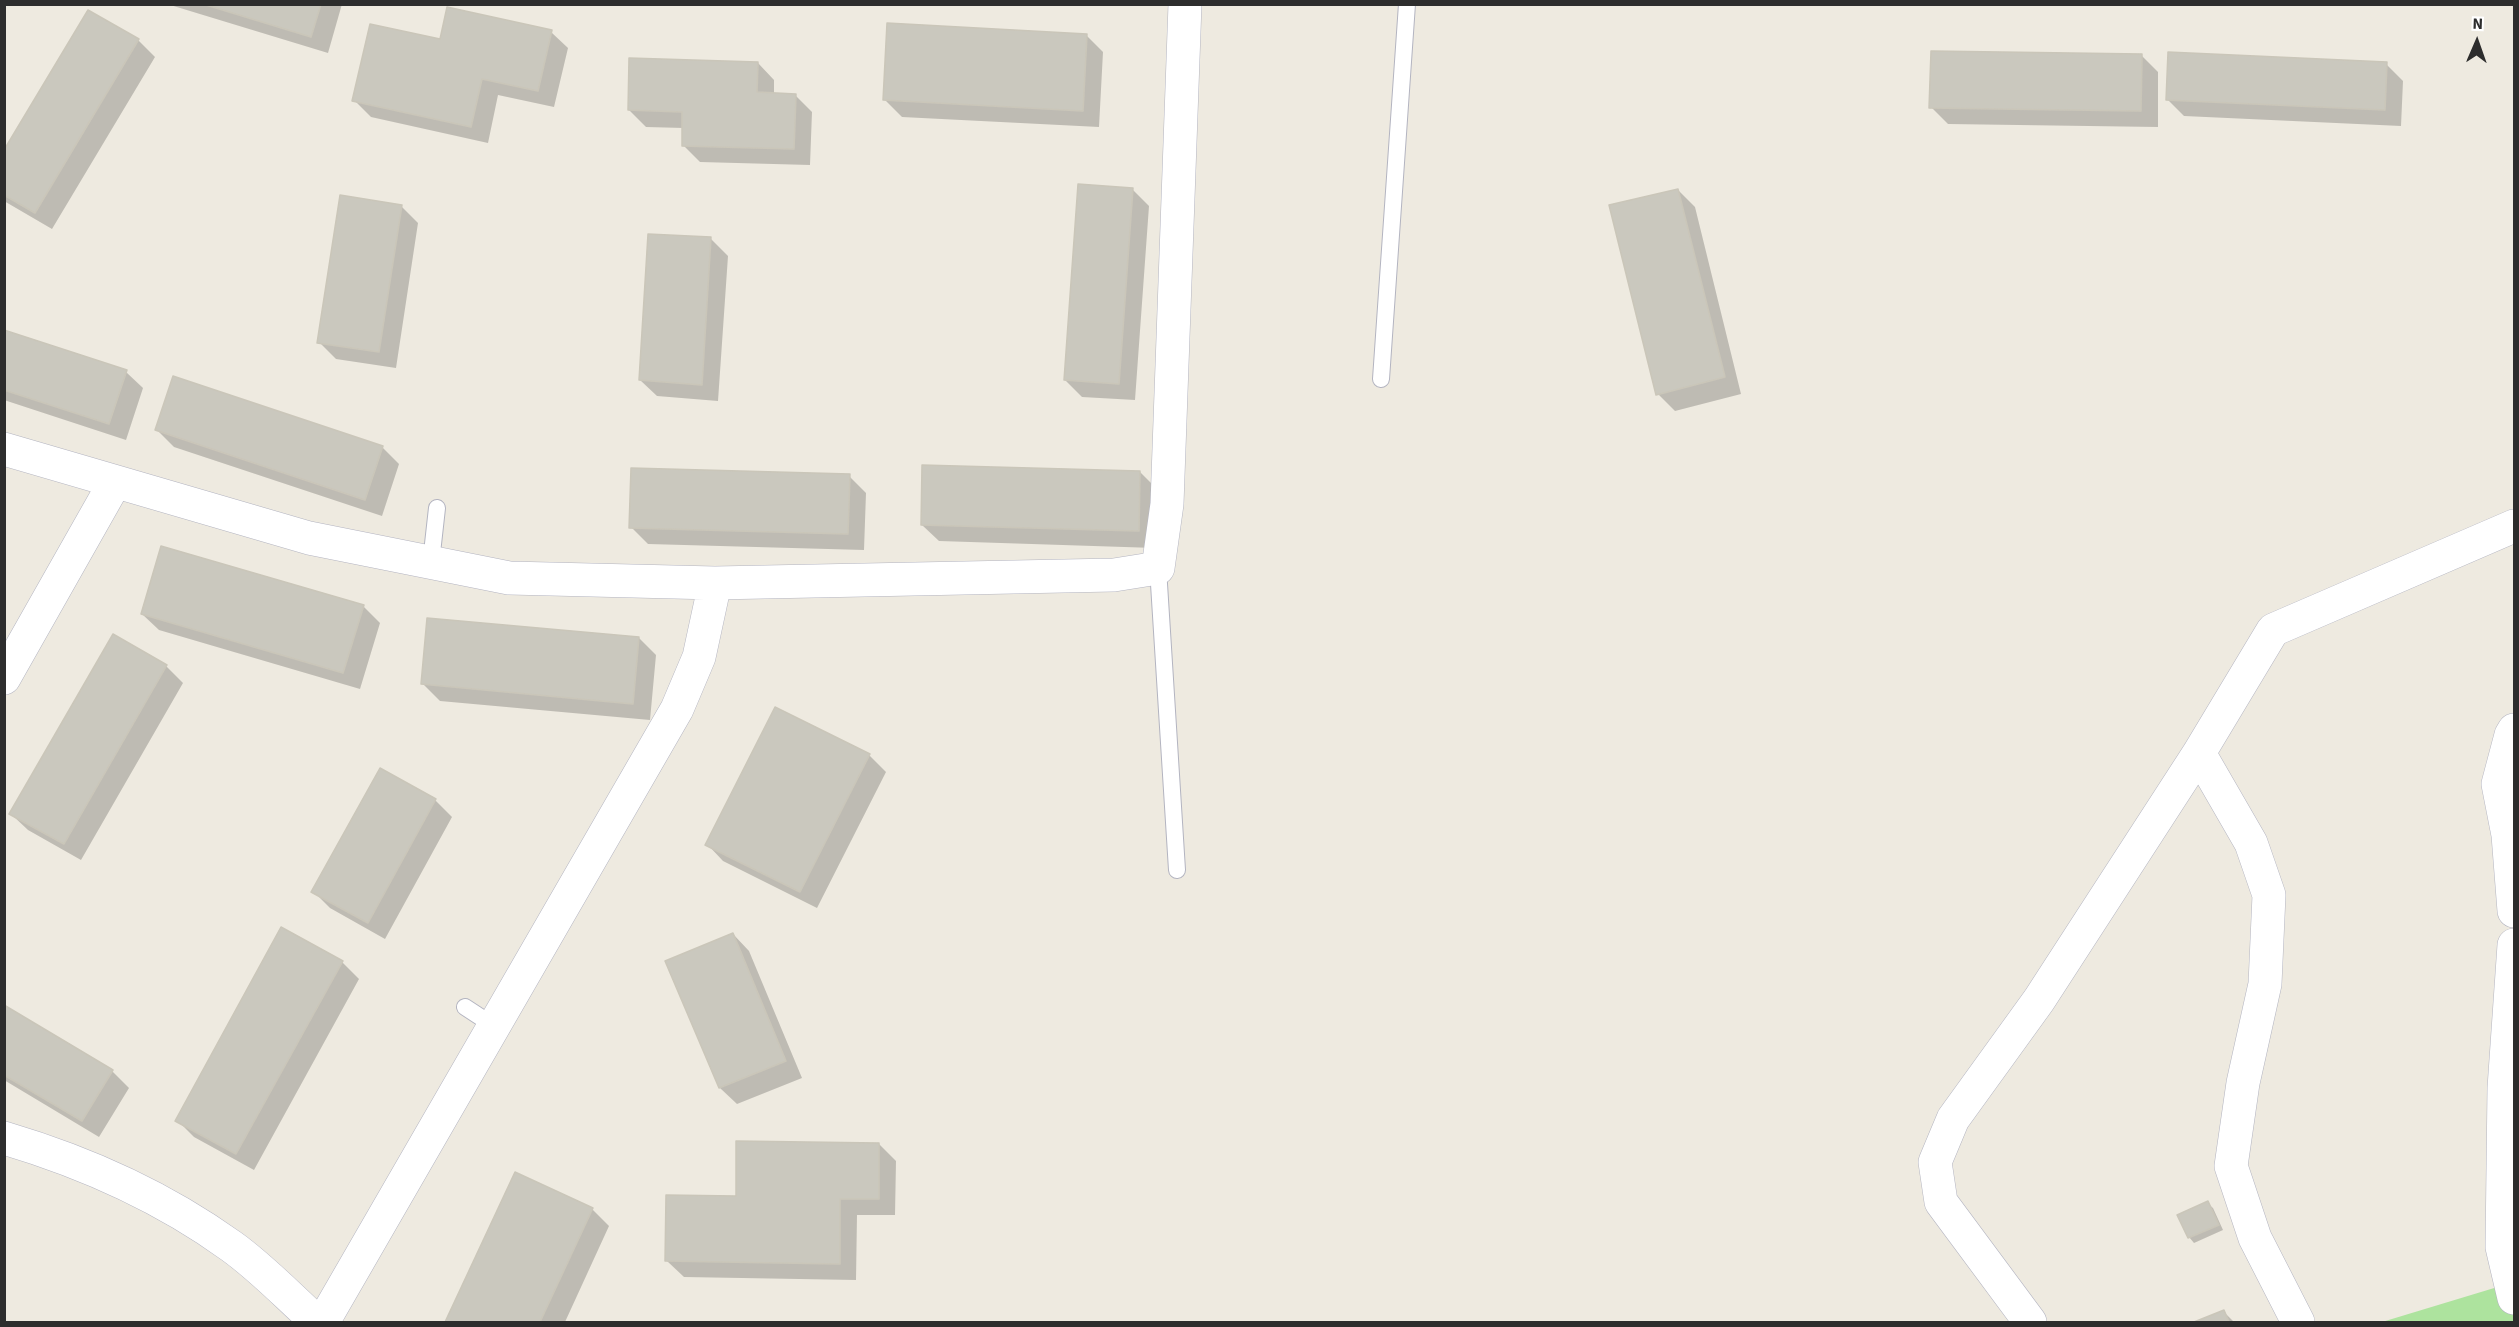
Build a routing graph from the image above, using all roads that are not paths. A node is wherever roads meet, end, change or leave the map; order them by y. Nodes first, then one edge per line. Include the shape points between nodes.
1 (1185, 4) edge
2 (1407, 4) edge
3 (1381, 379) dead end
4 (4, 449) edge
5 (115, 482) junction
6 (437, 508) dead end
7 (2514, 526) edge
8 (431, 562) junction
9 (1158, 568) junction
10 (715, 583) junction
11 (4, 678) edge
12 (2514, 730) edge
13 (2199, 753) junction
14 (1177, 870) dead end
15 (2514, 911) edge
16 (2514, 945) edge
17 (465, 1007) dead end
18 (494, 1026) junction
19 (4, 1138) edge
20 (2514, 1298) edge
21 (2030, 1322) edge
22 (317, 1323) edge
23 (323, 1323) edge
24 (2298, 1323) edge

1 - 9 street via 1167,504
2 - 3 lane
4 - 5 street
5 - 8 street via 309,538
5 - 11 street
6 - 8 lane
7 - 13 street via 2273,630
8 - 10 street via 509,578
9 - 10 street via 1114,575
9 - 14 lane
10 - 18 street via 699,657 678,709
12 - 15 street via 2498,784 2508,836
13 - 21 street via 2039,1000 1953,1119 1935,1162 1941,1202
13 - 24 street via 2251,843 2269,895 2265,984 2243,1083 2232,1166 2255,1238
16 - 20 street via 2504,1088 2502,1247
17 - 18 lane
18 - 23 street
19 - 22 street via 58,1155 151,1196 232,1247

